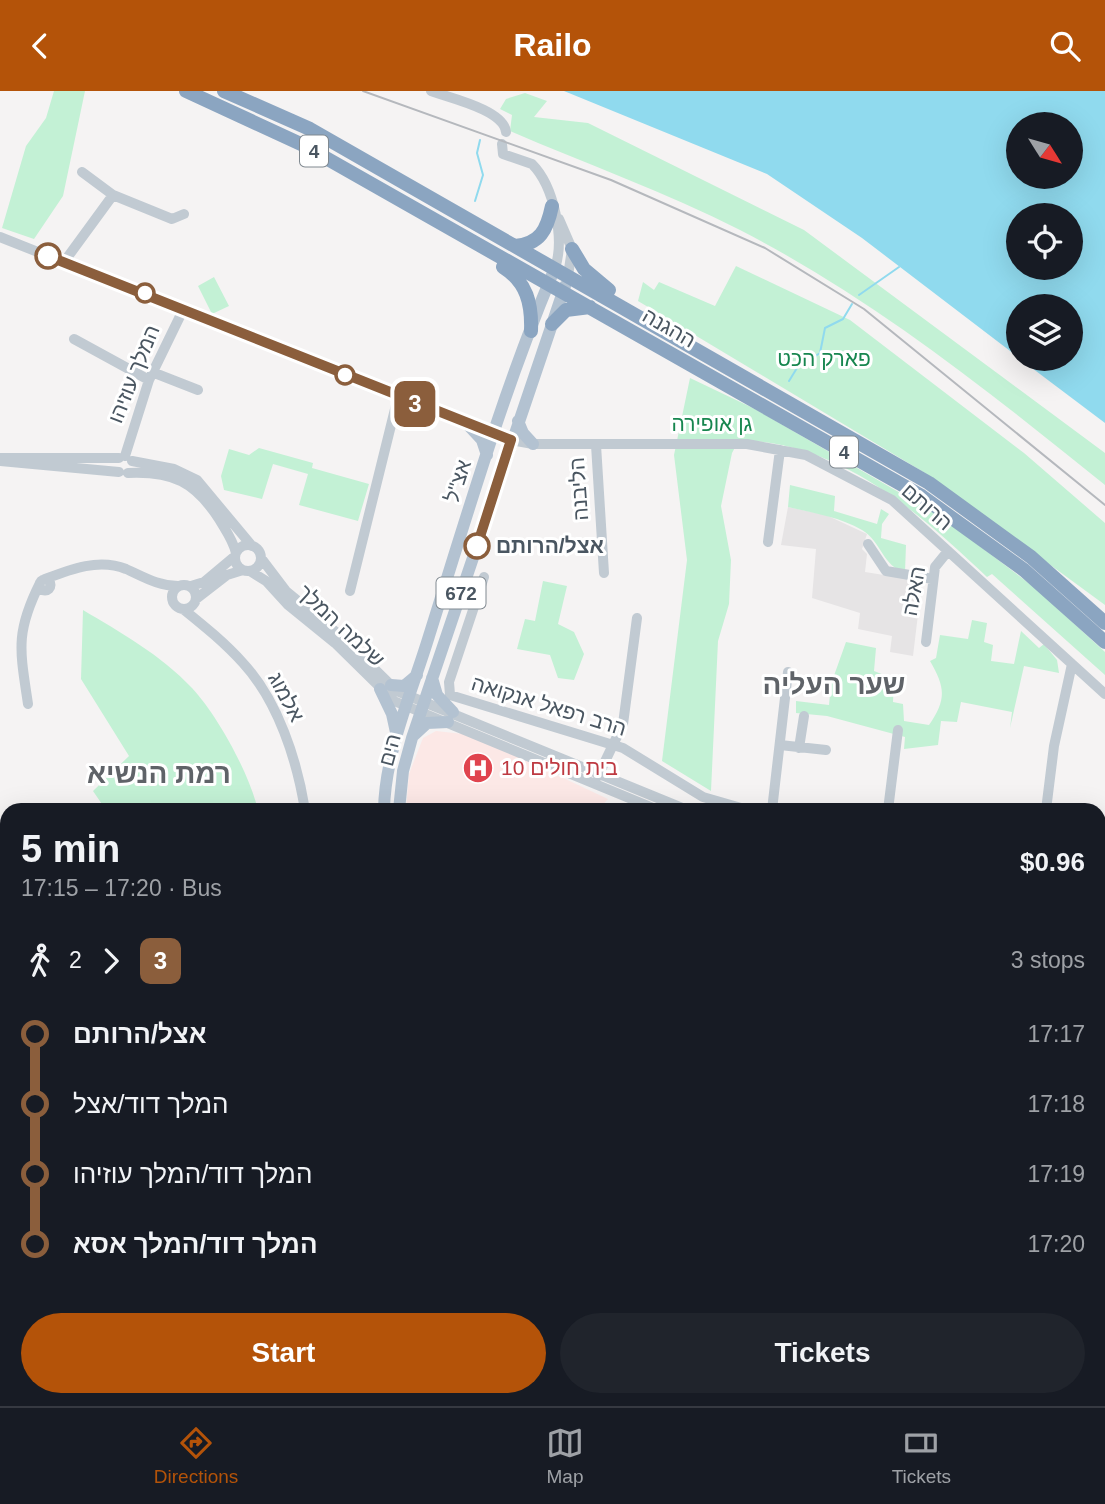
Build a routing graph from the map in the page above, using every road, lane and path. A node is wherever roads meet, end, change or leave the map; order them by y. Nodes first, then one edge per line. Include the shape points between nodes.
1 (186, 91) edge
2 (224, 91) edge
3 (431, 91) edge
4 (506, 132) dead end
5 (502, 144) dead end
6 (82, 173) dead end
7 (113, 194) junction
8 (552, 207) junction
9 (184, 214) dead end
10 (436, 221) junction
11 (0, 237) edge
12 (515, 246) junction
13 (572, 249) junction
14 (64, 262) junction
15 (555, 268) junction
16 (568, 276) junction
17 (548, 283) junction
18 (563, 292) junction
19 (590, 307) junction
20 (184, 308) junction
21 (649, 322) junction
22 (552, 324) junction
23 (531, 331) junction
24 (74, 339) dead end
25 (151, 376) junction
26 (198, 390) dead end
27 (398, 397) junction
28 (518, 421) junction
29 (469, 426) junction
30 (494, 435) junction
31 (511, 440) junction
32 (533, 444) junction
33 (596, 445) junction
34 (780, 450) junction
35 (487, 455) junction
36 (0, 459) edge
37 (124, 464) junction
38 (768, 542) dead end
39 (868, 544) dead end
40 (252, 546) junction
41 (948, 551) junction
42 (236, 555) junction
43 (261, 558) junction
44 (247, 571) junction
45 (604, 573) dead end
46 (484, 577) dead end
47 (933, 579) junction
48 (155, 583) junction
49 (178, 586) junction
50 (191, 586) junction
51 (350, 591) dead end
52 (173, 600) junction
53 (195, 601) junction
54 (183, 609) junction
55 (637, 618) dead end
56 (200, 620) junction
57 (1105, 623) edge
58 (926, 642) dead end
59 (1105, 642) edge
60 (1072, 664) junction
61 (788, 672) dead end
62 (418, 675) junction
63 (432, 678) junction
64 (385, 687) junction
65 (1105, 694) edge
66 (409, 702) junction
67 (28, 704) dead end
68 (423, 707) junction
69 (804, 716) dead end
70 (451, 717) junction
71 (898, 730) dead end
72 (412, 738) junction
73 (398, 739) junction
74 (615, 745) junction
75 (780, 745) junction
76 (799, 748) junction
77 (826, 750) dead end
78 (598, 778) junction
79 (304, 803) edge
80 (385, 803) edge
81 (400, 803) edge
82 (645, 803) edge
83 (668, 803) edge
84 (724, 803) edge
85 (773, 803) edge
86 (889, 803) edge
87 (1047, 803) edge

1 - 10 highway, ההגנה / 4 via 303,145
2 - 12 highway, ההגנה / 4 via 310,129
3 - 4 street via 499,117
5 - 8 street via 503,154 530,162
6 - 7 street
7 - 9 street via 172,219
7 - 14 street
8 - 12 highway via 540,238
8 - 13 street
8 - 15 street via 559,243
10 - 17 highway, ההגנה / 4
10 - 23 highway via 518,278 529,302
11 - 14 street, הרותם
12 - 15 highway, ההגנה / 4
13 - 16 street
13 - 21 highway via 589,275
14 - 20 street, הרותם
15 - 16 highway, ההגנה / 4
15 - 17 main road, אצ"ל / 672
16 - 18 main road, אצ"ל / 672
16 - 21 highway, ההגנה / 4
17 - 18 highway, ההגנה / 4
17 - 23 main road, אצ"ל / 672
18 - 19 highway, ההגנה / 4
18 - 22 main road, אצ"ל / 672
19 - 22 highway via 566,310
19 - 59 highway, ההגנה / 4 via 920,495 1024,570
20 - 25 street, המלך עוזיהו
20 - 27 street, הרותם
21 - 57 highway, ההגנה / 4 via 929,483 1031,557
22 - 28 main road, אצ"ל / 672
23 - 30 main road, אצ"ל / 672
24 - 25 street
25 - 26 street
25 - 37 street, המלך עוזיהו
27 - 29 street, הרותם
27 - 51 street
28 - 31 main road, אצ"ל / 672
28 - 32 main road
29 - 30 street, הרותם
29 - 35 main road via 482,440
30 - 31 street, הרותם
30 - 35 main road, אצ"ל / 672
31 - 32 street, הרותם
31 - 63 main road, אצ"ל / 672
32 - 33 street, הרותם
33 - 34 street, הרותם via 747,443
33 - 45 street, הליבנה
34 - 38 street
34 - 41 street, הרותם via 806,455 892,500
35 - 62 main road, אצ"ל / 672
36 - 37 street
37 - 40 street via 174,469 197,480
37 - 42 street via 175,478 197,490 232,539
39 - 47 street via 886,571
40 - 42 street via 243,547
40 - 43 street
41 - 47 street, האלה via 935,567
41 - 60 street, הרותם
42 - 44 street via 237,565
42 - 50 street via 204,582
43 - 44 street via 259,565
43 - 64 street, שלמה המלך via 293,598 341,636
44 - 53 street via 227,575
44 - 64 street, שלמה המלך via 266,581
46 - 74 street, הרב רפאל אנקואה via 449,682 450,695
47 - 58 street, האלה
48 - 49 street
48 - 52 street
48 - 67 street via 105,564 66,571 45,585 31,602 19,644
49 - 50 street
49 - 52 street
50 - 53 street
52 - 54 street
53 - 54 street
53 - 56 street, אלמוג
54 - 56 street, אלמוג
55 - 74 street via 624,724
56 - 79 street, אלמוג via 245,665 266,697 288,743
60 - 65 street, הרותם
60 - 87 street
61 - 75 street
62 - 64 main road via 404,685
62 - 66 main road, אצ"ל / 672
63 - 68 main road, אצ"ל / 672
63 - 70 main road
64 - 66 street, שלמה המלך
64 - 73 main road
66 - 68 street
66 - 73 main road, הים / 672
68 - 70 street
68 - 72 main road, הים / 672
69 - 76 street
70 - 72 main road via 427,723
70 - 78 street
71 - 86 street
72 - 81 main road, הים / 672
73 - 80 main road, הים / 672
74 - 78 street
74 - 84 street, הרב רפאל אנקואה via 703,797
75 - 76 street
75 - 85 street
76 - 77 street
78 - 82 street
78 - 83 street

